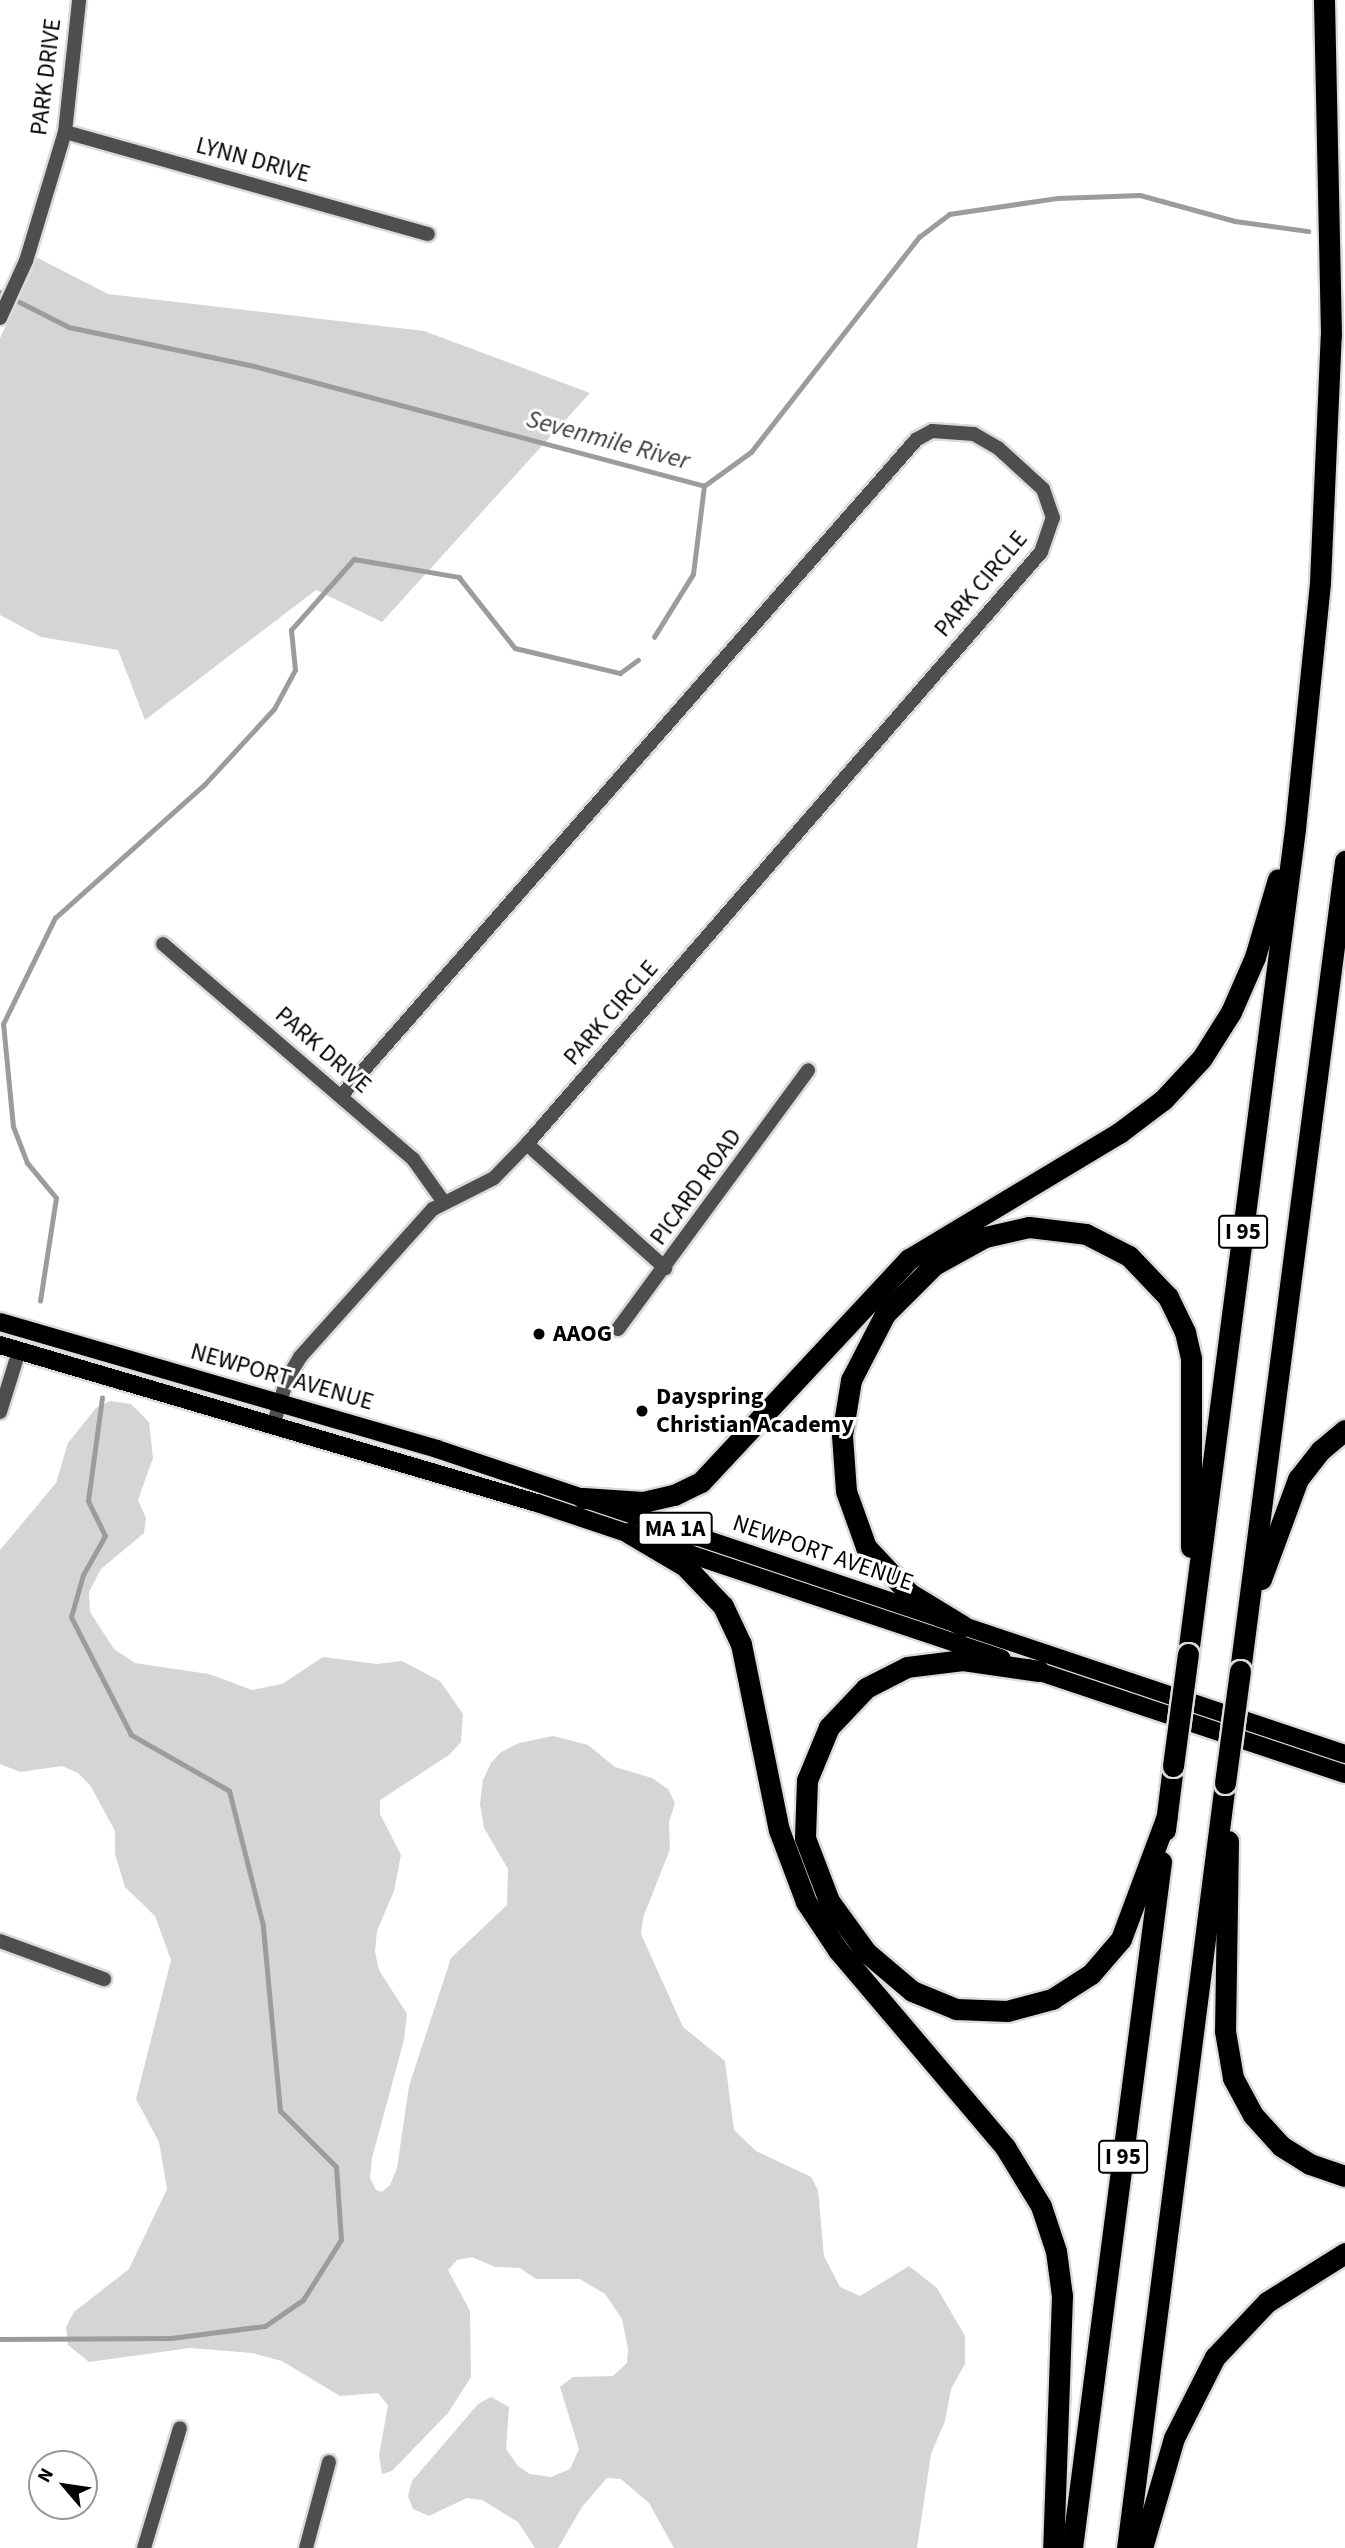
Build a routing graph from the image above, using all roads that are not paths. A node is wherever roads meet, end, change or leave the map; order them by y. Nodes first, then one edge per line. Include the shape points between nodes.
1 (79, 0) edge
2 (1324, 0) edge
3 (65, 132) junction
4 (428, 234) dead end
5 (2, 312) edge
6 (1297, 810) junction
7 (1345, 861) edge
8 (163, 944) dead end
9 (808, 1070) dead end
10 (341, 1096) junction
11 (527, 1144) junction
12 (443, 1200) junction
13 (665, 1268) junction
14 (0, 1322) edge
15 (618, 1329) dead end
16 (0, 1345) edge
17 (19, 1350) junction
18 (280, 1402) junction
19 (0, 1412) edge
20 (273, 1426) junction
21 (1345, 1430) edge
22 (583, 1498) junction
23 (629, 1534) junction
24 (1194, 1609) junction
25 (1247, 1617) junction
26 (963, 1626) junction
27 (1039, 1671) junction
28 (1345, 1754) edge
29 (1345, 1774) edge
30 (1226, 1783) junction
31 (1167, 1816) junction
32 (0, 1941) edge
33 (104, 1979) dead end
34 (1345, 2176) edge
35 (1345, 2253) edge
36 (180, 2428) dead end
37 (329, 2462) dead end
38 (144, 2548) edge
39 (306, 2548) edge
40 (1053, 2548) edge
41 (1072, 2548) edge
42 (1127, 2548) edge
43 (1142, 2548) edge

1 - 3 street, PARK DRIVE
2 - 6 highway, I 95 via 1331,188 1330,384 1320,582
3 - 4 street, LYNN DRIVE
3 - 5 street, PARK DRIVE via 26,261
6 - 22 highway via 1244,986 1214,1041 1168,1095 1119,1133 909,1259 701,1482 674,1495 642,1502
6 - 24 highway, I 95
7 - 25 highway, I 95
8 - 10 street, PARK DRIVE
9 - 13 street, PICARD ROAD
10 - 11 street, PARK CIRCLE via 916,440 932,431 952,429 974,434 998,448 1044,489 1051,505 1050,535 1041,552
10 - 12 street, PARK DRIVE via 413,1158
11 - 12 street, PARK CIRCLE via 494,1178
11 - 13 street
12 - 18 street, PARK CIRCLE via 300,1357
13 - 15 street, PICARD ROAD
14 - 18 main road, NEWPORT AVENUE / MA 1A
16 - 17 main road, NEWPORT AVENUE / MA 1A
17 - 19 street
17 - 20 main road, NEWPORT AVENUE / MA 1A
18 - 20 street, PARK CIRCLE
18 - 22 main road, NEWPORT AVENUE / MA 1A
20 - 23 main road, NEWPORT AVENUE / MA 1A
21 - 25 highway via 1312,1459 1292,1490
22 - 26 main road, NEWPORT AVENUE / MA 1A
23 - 27 main road, NEWPORT AVENUE / MA 1A
23 - 40 highway via 685,1566 723,1606 741,1644 779,1830 806,1902 838,1950 1005,2147 1041,2206 1056,2251 1062,2296
24 - 26 highway via 1192,1368 1178,1314 1156,1280 1119,1250 1074,1231 1029,1227 964,1246 907,1288 866,1344 845,1407 844,1478 860,1536 899,1585
24 - 31 highway, I 95, bridge
25 - 30 highway, I 95, bridge
26 - 28 main road, NEWPORT AVENUE / MA 1A
27 - 29 main road, NEWPORT AVENUE / MA 1A
27 - 31 highway via 974,1660 915,1665 866,1688 829,1727 807,1780 805,1838 829,1901 866,1952 912,1992 956,2009 1007,2011 1052,1999 1091,1974 1121,1939
30 - 34 highway via 1230,1881 1225,2031 1230,2068 1247,2106 1273,2138 1310,2164
30 - 42 highway, I 95
31 - 41 highway, I 95
32 - 33 street
35 - 43 highway via 1279,2293 1214,2357 1174,2438
36 - 38 street
37 - 39 street

